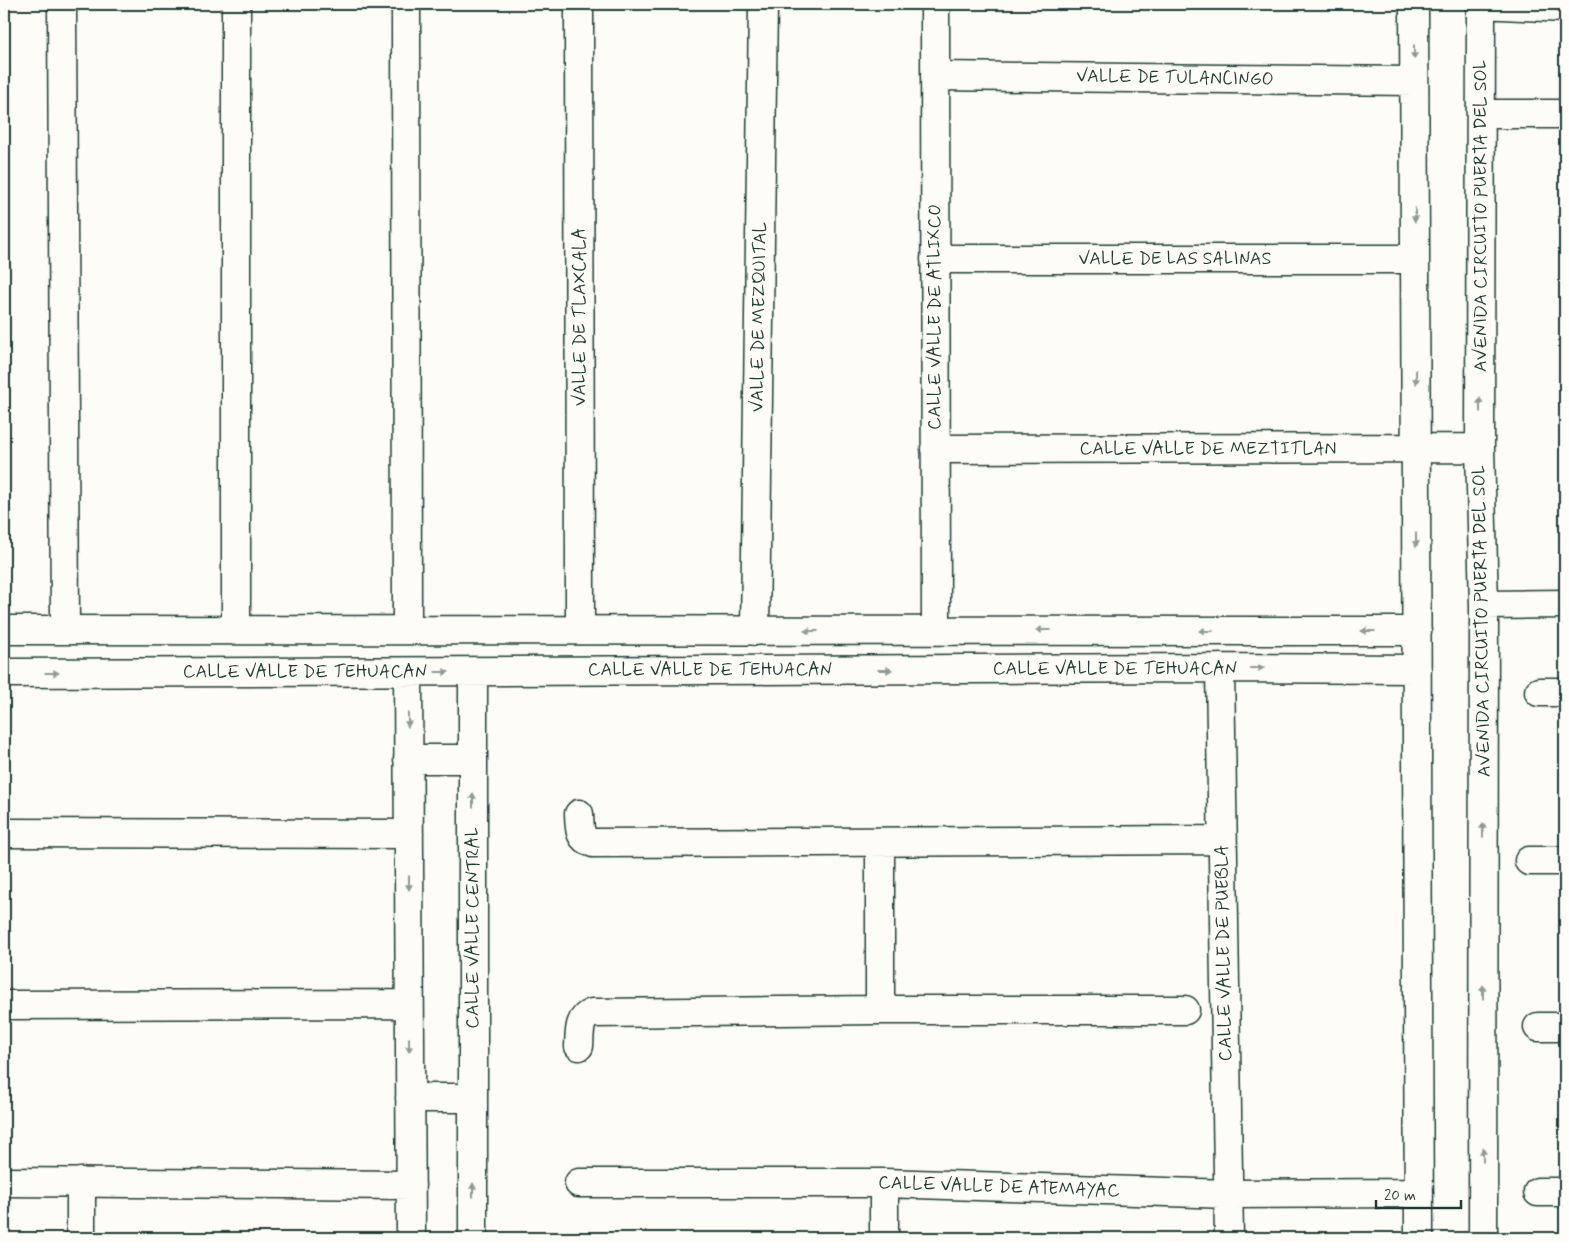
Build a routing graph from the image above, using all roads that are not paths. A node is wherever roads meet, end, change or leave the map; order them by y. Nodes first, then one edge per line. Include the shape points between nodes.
1 (62, 4) edge
2 (236, 4) edge
3 (406, 4) edge
4 (579, 4) edge
5 (763, 4) edge
6 (935, 4) edge
7 (1414, 4) edge
8 (1481, 4) edge
9 (1565, 8) edge
10 (935, 76) junction
11 (1414, 81) junction
12 (1481, 114) junction
13 (1565, 114) edge
14 (935, 259) junction
15 (1415, 259) junction
16 (1416, 448) junction
17 (1480, 448) junction
18 (935, 449) junction
19 (1565, 604) edge
20 (1484, 606) junction
21 (4, 630) edge
22 (64, 630) junction
23 (236, 630) junction
24 (407, 630) junction
25 (580, 630) junction
26 (844, 630) junction
27 (936, 630) junction
28 (755, 631) junction
29 (1417, 631) junction
30 (1220, 668) junction
31 (1417, 669) junction
32 (843, 670) junction
33 (408, 672) junction
34 (473, 672) junction
35 (4, 673) edge
36 (408, 759) junction
37 (473, 759) junction
38 (579, 814) dead end
39 (4, 834) edge
40 (409, 834) junction
41 (1222, 840) junction
42 (880, 842) junction
43 (1529, 861) dead end
44 (1565, 861) edge
45 (409, 1004) junction
46 (4, 1005) edge
47 (880, 1010) junction
48 (1185, 1010) dead end
49 (1538, 1027) dead end
50 (1565, 1027) edge
51 (579, 1046) dead end
52 (410, 1098) junction
53 (473, 1098) junction
54 (4, 1182) edge
55 (81, 1182) junction
56 (884, 1182) junction
57 (579, 1183) dead end
58 (411, 1185) junction
59 (1538, 1192) dead end
60 (1565, 1192) edge
61 (1418, 1193) junction
62 (1229, 1194) junction
63 (81, 1238) edge
64 (411, 1238) edge
65 (473, 1238) edge
66 (884, 1238) edge
67 (1229, 1238) edge
68 (1419, 1238) edge
69 (1483, 1238) edge

1 - 22 street
2 - 23 street
3 - 24 street
4 - 25 street, VALLE DE TLAXCALA
5 - 28 street, VALLE DE MEZQUITAL
6 - 10 street, CALLE VALLE DE ATLIXCO
7 -> 11 street
8 - 9 street
8 - 12 street, AVENIDA CIRCUITO PUERTA DEL SOL
10 - 11 street, VALLE DE TULANCINGO
10 - 14 street, CALLE VALLE DE ATLIXCO
11 -> 15 street
12 - 13 street
17 -> 12 street, AVENIDA CIRCUITO PUERTA DEL SOL
14 - 15 street, VALLE DE LAS SALINAS
14 - 18 street, CALLE VALLE DE ATLIXCO
15 -> 16 street
16 - 17 street, CALLE VALLE DE MEZTITLAN
16 - 18 street, CALLE VALLE DE MEZTITLAN
16 -> 29 street
17 - 20 street, AVENIDA CIRCUITO PUERTA DEL SOL
18 - 27 street, CALLE VALLE DE ATLIXCO
19 - 20 street
69 -> 20 street, AVENIDA CIRCUITO PUERTA DEL SOL
21 - 22 street
22 - 23 street
23 - 24 street
24 - 25 street
25 - 28 street
26 - 27 street
26 -> 28 street
26 - 32 street
29 -> 27 street
29 - 31 street
30 -> 31 street, CALLE VALLE DE TEHUACAN
32 -> 30 street, CALLE VALLE DE TEHUACAN
30 - 41 street, CALLE VALLE DE PUEBLA
31 - 61 street
32 - 34 street, CALLE VALLE DE TEHUACAN
33 -> 34 street, CALLE VALLE DE TEHUACAN
35 -> 33 street, CALLE VALLE DE TEHUACAN
33 -> 36 street
34 - 37 street, CALLE VALLE CENTRAL
36 - 37 street
36 - 40 street
53 -> 37 street, CALLE VALLE CENTRAL
38 - 42 street via 582,837 593,843
39 - 40 street
40 -> 45 street
41 - 42 street
41 - 62 street, CALLE VALLE DE PUEBLA
42 - 47 street
43 - 44 street
45 - 46 street
45 -> 52 street
47 - 48 street
47 - 51 street via 592,1013 581,1021
49 - 50 street
52 - 53 street
52 - 58 street
65 -> 53 street, CALLE VALLE CENTRAL
54 - 55 street
55 - 58 street
55 - 63 street
56 - 57 street, CALLE VALLE DE ATEMAYAC
56 - 62 street, CALLE VALLE DE ATEMAYAC
56 - 66 street
58 - 64 street
59 - 60 street
61 - 62 street, CALLE VALLE DE ATEMAYAC
61 - 68 street
62 - 67 street, CALLE VALLE DE PUEBLA

